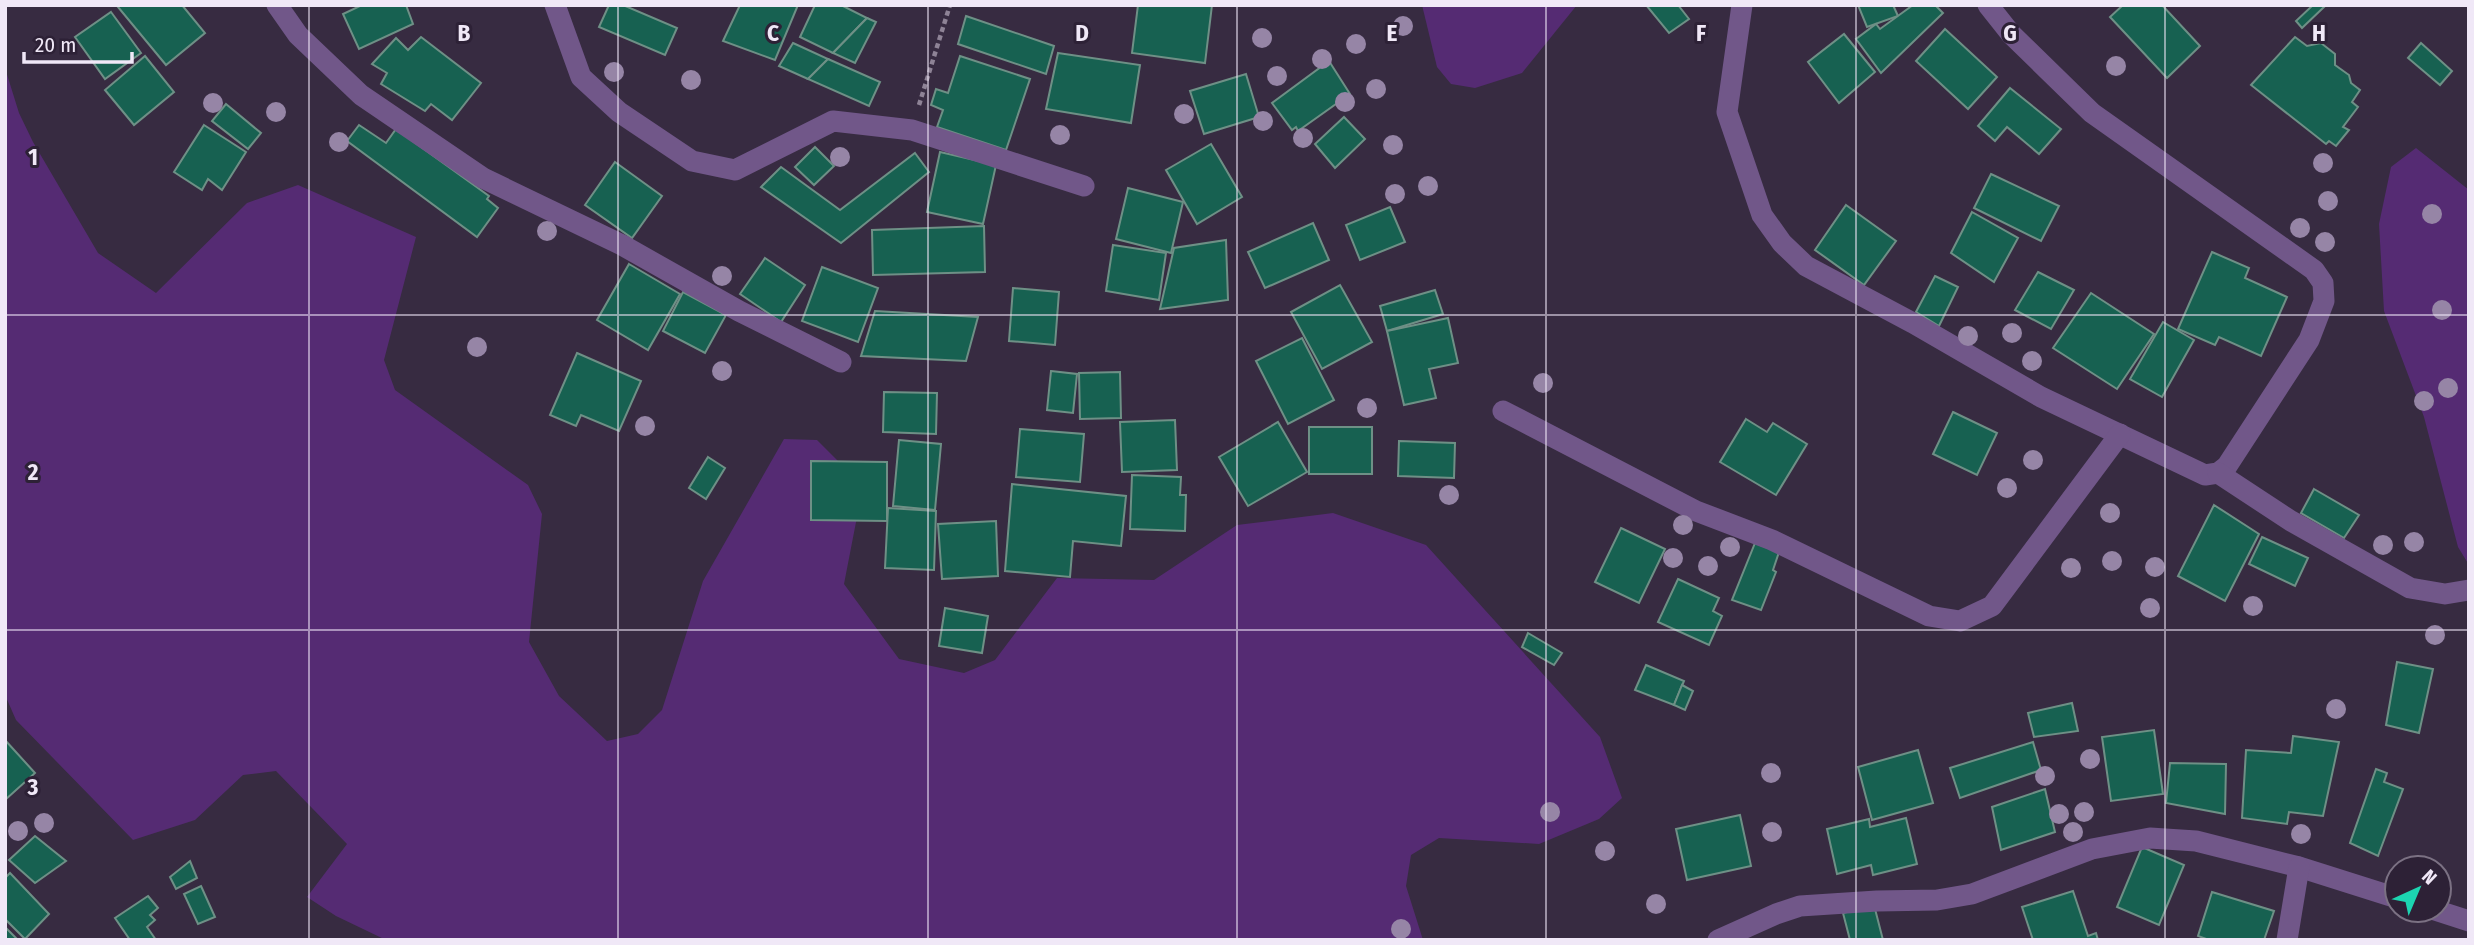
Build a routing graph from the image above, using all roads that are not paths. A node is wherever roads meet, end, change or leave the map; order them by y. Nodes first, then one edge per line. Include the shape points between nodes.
1 (277, 5) edge
2 (555, 5) edge
3 (1742, 5) edge
4 (1989, 5) edge
5 (1084, 186) dead end
6 (841, 362) dead end
7 (1503, 411) dead end
8 (2120, 434) junction
9 (2218, 473) junction
10 (2469, 590) edge
11 (2300, 867) junction
12 (2383, 894) edge
13 (1718, 940) edge
14 (2287, 940) edge

1 - 6 street via 298,35 361,95 482,178 622,245
2 - 5 street via 580,77 618,112 692,161 735,170 833,121 912,130
3 - 8 street via 1727,112 1762,215 1782,243 1806,266 2041,397
4 - 9 street via 2011,34 2092,113 2314,270 2323,283 2324,301 2309,340
7 - 8 street via 1696,511 1772,540 1928,615 1960,621 1992,606
8 - 9 street via 2205,475
9 - 10 street via 2291,522 2410,588 2445,594
11 - 12 street
11 - 13 street via 2196,841 2150,838 2092,849 1972,894 1937,900 1800,906
11 - 14 street

